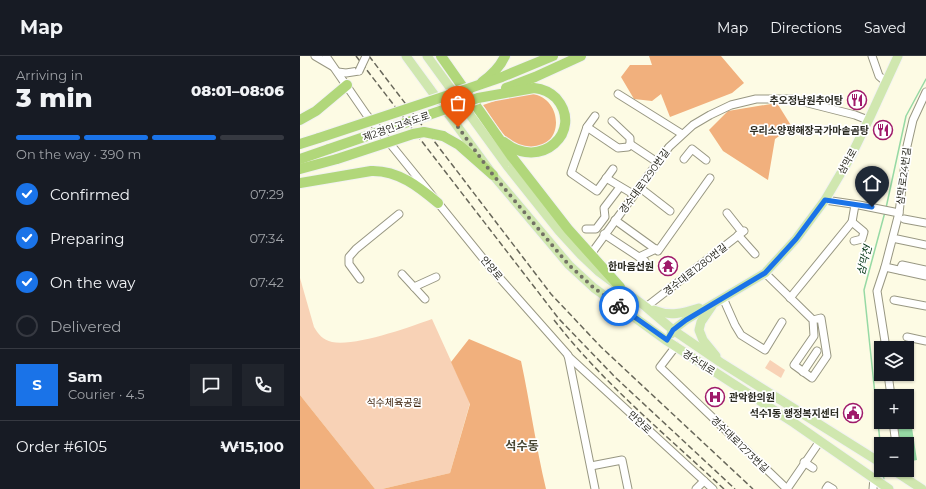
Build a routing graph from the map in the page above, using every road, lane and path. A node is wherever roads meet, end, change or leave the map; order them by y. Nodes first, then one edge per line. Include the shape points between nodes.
1 (315, 56) edge
2 (326, 56) edge
3 (366, 56) edge
4 (406, 56) edge
5 (427, 56) edge
6 (441, 56) edge
7 (446, 56) edge
8 (505, 56) edge
9 (553, 56) edge
10 (581, 56) edge
11 (872, 56) edge
12 (898, 56) edge
13 (332, 66) junction
14 (359, 71) junction
15 (338, 72) junction
16 (454, 75) junction
17 (886, 82) junction
18 (347, 85) junction
19 (470, 88) junction
20 (926, 92) edge
21 (618, 94) dead end
22 (478, 98) junction
23 (923, 107) edge
24 (595, 116) dead end
25 (300, 120) edge
26 (868, 120) junction
27 (612, 121) dead end
28 (587, 127) junction
29 (496, 134) junction
30 (682, 134) junction
31 (300, 144) edge
32 (630, 144) junction
33 (300, 159) edge
34 (684, 159) dead end
35 (706, 160) dead end
36 (657, 162) junction
37 (300, 169) edge
38 (613, 169) dead end
39 (493, 175) junction
40 (606, 178) junction
41 (710, 178) dead end
42 (300, 183) edge
43 (620, 187) junction
44 (639, 187) junction
45 (633, 194) junction
46 (825, 200) junction
47 (438, 203) junction
48 (855, 205) junction
49 (670, 211) dead end
50 (727, 213) dead end
51 (899, 213) junction
52 (399, 214) dead end
53 (904, 219) dead end
54 (615, 220) junction
55 (852, 222) junction
56 (926, 223) edge
57 (586, 229) dead end
58 (741, 233) junction
59 (604, 234) junction
60 (897, 239) dead end
61 (854, 241) dead end
62 (926, 245) edge
63 (656, 249) junction
64 (591, 254) junction
65 (755, 254) dead end
66 (885, 267) junction
67 (900, 270) junction
68 (926, 270) edge
69 (765, 273) junction
70 (402, 274) dead end
71 (926, 276) edge
72 (436, 277) dead end
73 (360, 279) dead end
74 (414, 287) junction
75 (620, 287) junction
76 (723, 298) junction
77 (790, 298) junction
78 (426, 299) dead end
79 (894, 300) dead end
80 (712, 305) junction
81 (926, 306) edge
82 (646, 307) junction
83 (813, 320) junction
84 (782, 322) dead end
85 (673, 330) junction
86 (823, 334) junction
87 (814, 336) junction
88 (907, 337) dead end
89 (667, 340) junction
90 (885, 341) edge
91 (926, 341) edge
92 (676, 346) junction
93 (817, 352) dead end
94 (568, 355) junction
95 (720, 362) junction
96 (803, 372) junction
97 (820, 441) junction
98 (874, 459) edge
99 (804, 462) junction
100 (591, 466) junction
101 (813, 468) dead end
102 (905, 477) edge
103 (875, 479) junction
104 (704, 481) junction
105 (596, 489) edge
106 (628, 489) edge
107 (696, 489) edge
108 (713, 489) edge
109 (787, 489) edge
110 (826, 489) edge
111 (833, 489) edge
112 (874, 489) edge
113 (889, 489) edge
114 (922, 489) edge

1 - 13 street
2 - 13 street
3 - 14 street, bridge
4 - 39 main road, 경수대로
5 - 75 main road, 경수대로 via 559,231 599,272
6 - 16 highway
7 - 16 highway
8 - 19 highway via 494,72
9 - 19 highway, 제2경인고속도로
10 - 22 highway, 제2경인고속도로 via 535,77
11 - 17 street via 879,76
12 - 17 main road, 삼막로
13 - 15 street, 안양로
14 - 15 street
14 - 18 street
15 - 18 street, 안양로
16 - 29 highway
17 - 26 main road, 삼막로
18 - 25 highway via 316,111
18 - 47 street, 안양로 via 366,114
19 - 31 highway, 제2경인고속도로, bridge
20 - 23 street, 삼막로24번길
21 - 30 street
22 - 29 highway via 539,88 553,95 562,108 562,132 554,144 543,151 534,153 519,150 509,146
22 - 33 highway, 제2경인고속도로, bridge
23 - 51 street, 삼막로24번길 via 913,120 907,146
24 - 28 street
26 - 30 street, 경수대로1290번길 via 792,99 756,99 710,115
26 - 46 main road, 삼막로 via 851,156
27 - 32 street via 630,138
28 - 32 street via 618,148 628,147
28 - 40 street via 571,173 597,191
29 - 64 highway via 568,230
30 - 36 street, 경수대로1290번길
32 - 36 street
34 - 35 street via 692,149
36 - 44 street, 경수대로1290번길
37 - 39 highway, bridge via 424,132 443,136
38 - 40 street
39 - 89 main road, 경수대로 via 569,265 594,288
40 - 43 street
41 - 63 street via 658,251
42 - 47 highway via 380,171 404,179
43 - 45 street
43 - 57 street via 604,208 605,217 596,229
44 - 45 street, 경수대로1290번길
44 - 49 street
45 - 54 street, 경수대로1290번길
46 - 48 street, 삼막로24번길
46 - 69 main road, 삼막로 via 796,239
47 - 94 street, 안양로 via 490,267
48 - 51 street, 삼막로24번길
48 - 55 street
50 - 58 street
51 - 66 street
52 - 73 street via 349,257 349,264
53 - 56 street
54 - 59 street, 경수대로1290번길
54 - 63 street
55 - 61 street via 864,232 862,239
55 - 77 street
58 - 65 street
58 - 82 street, 경수대로1280번길
59 - 63 street via 642,259
59 - 64 street, 경수대로1290번길
60 - 62 street
64 - 75 highway
66 - 67 street
66 - 90 street via 877,291
67 - 68 street via 902,265
67 - 71 street
69 - 76 main road, 삼막로
69 - 77 street
70 - 74 street
72 - 74 street
74 - 78 street
75 - 82 main road, 경수대로
76 - 80 main road, 삼막로
76 - 84 street via 741,335 765,350
77 - 83 street
79 - 81 street
80 - 82 main road via 663,314
80 - 85 main road, 삼막로
80 - 95 main road via 699,330 703,340
82 - 85 main road, 경수대로
83 - 86 street via 820,318
83 - 87 street
85 - 89 main road, 삼막로
85 - 95 main road, 경수대로
86 - 87 street
86 - 96 street via 827,356 812,378
87 - 96 street via 794,365
88 - 91 street
89 - 92 main road, 경수대로
92 - 97 main road, 경수대로
92 - 109 street, 경수대로1273번길 via 660,367
93 - 96 street
94 - 100 street, 안양로
94 - 104 street, 만안로
95 - 98 main road, 경수대로
97 - 99 street
97 - 103 main road, 경수대로
99 - 101 street
99 - 109 street
100 - 105 street, 안양로
100 - 106 street via 622,460
102 - 114 main road
103 - 112 street
103 - 113 main road, 경수대로
104 - 107 street
104 - 108 street, 만안로
110 - 111 street via 828,486

